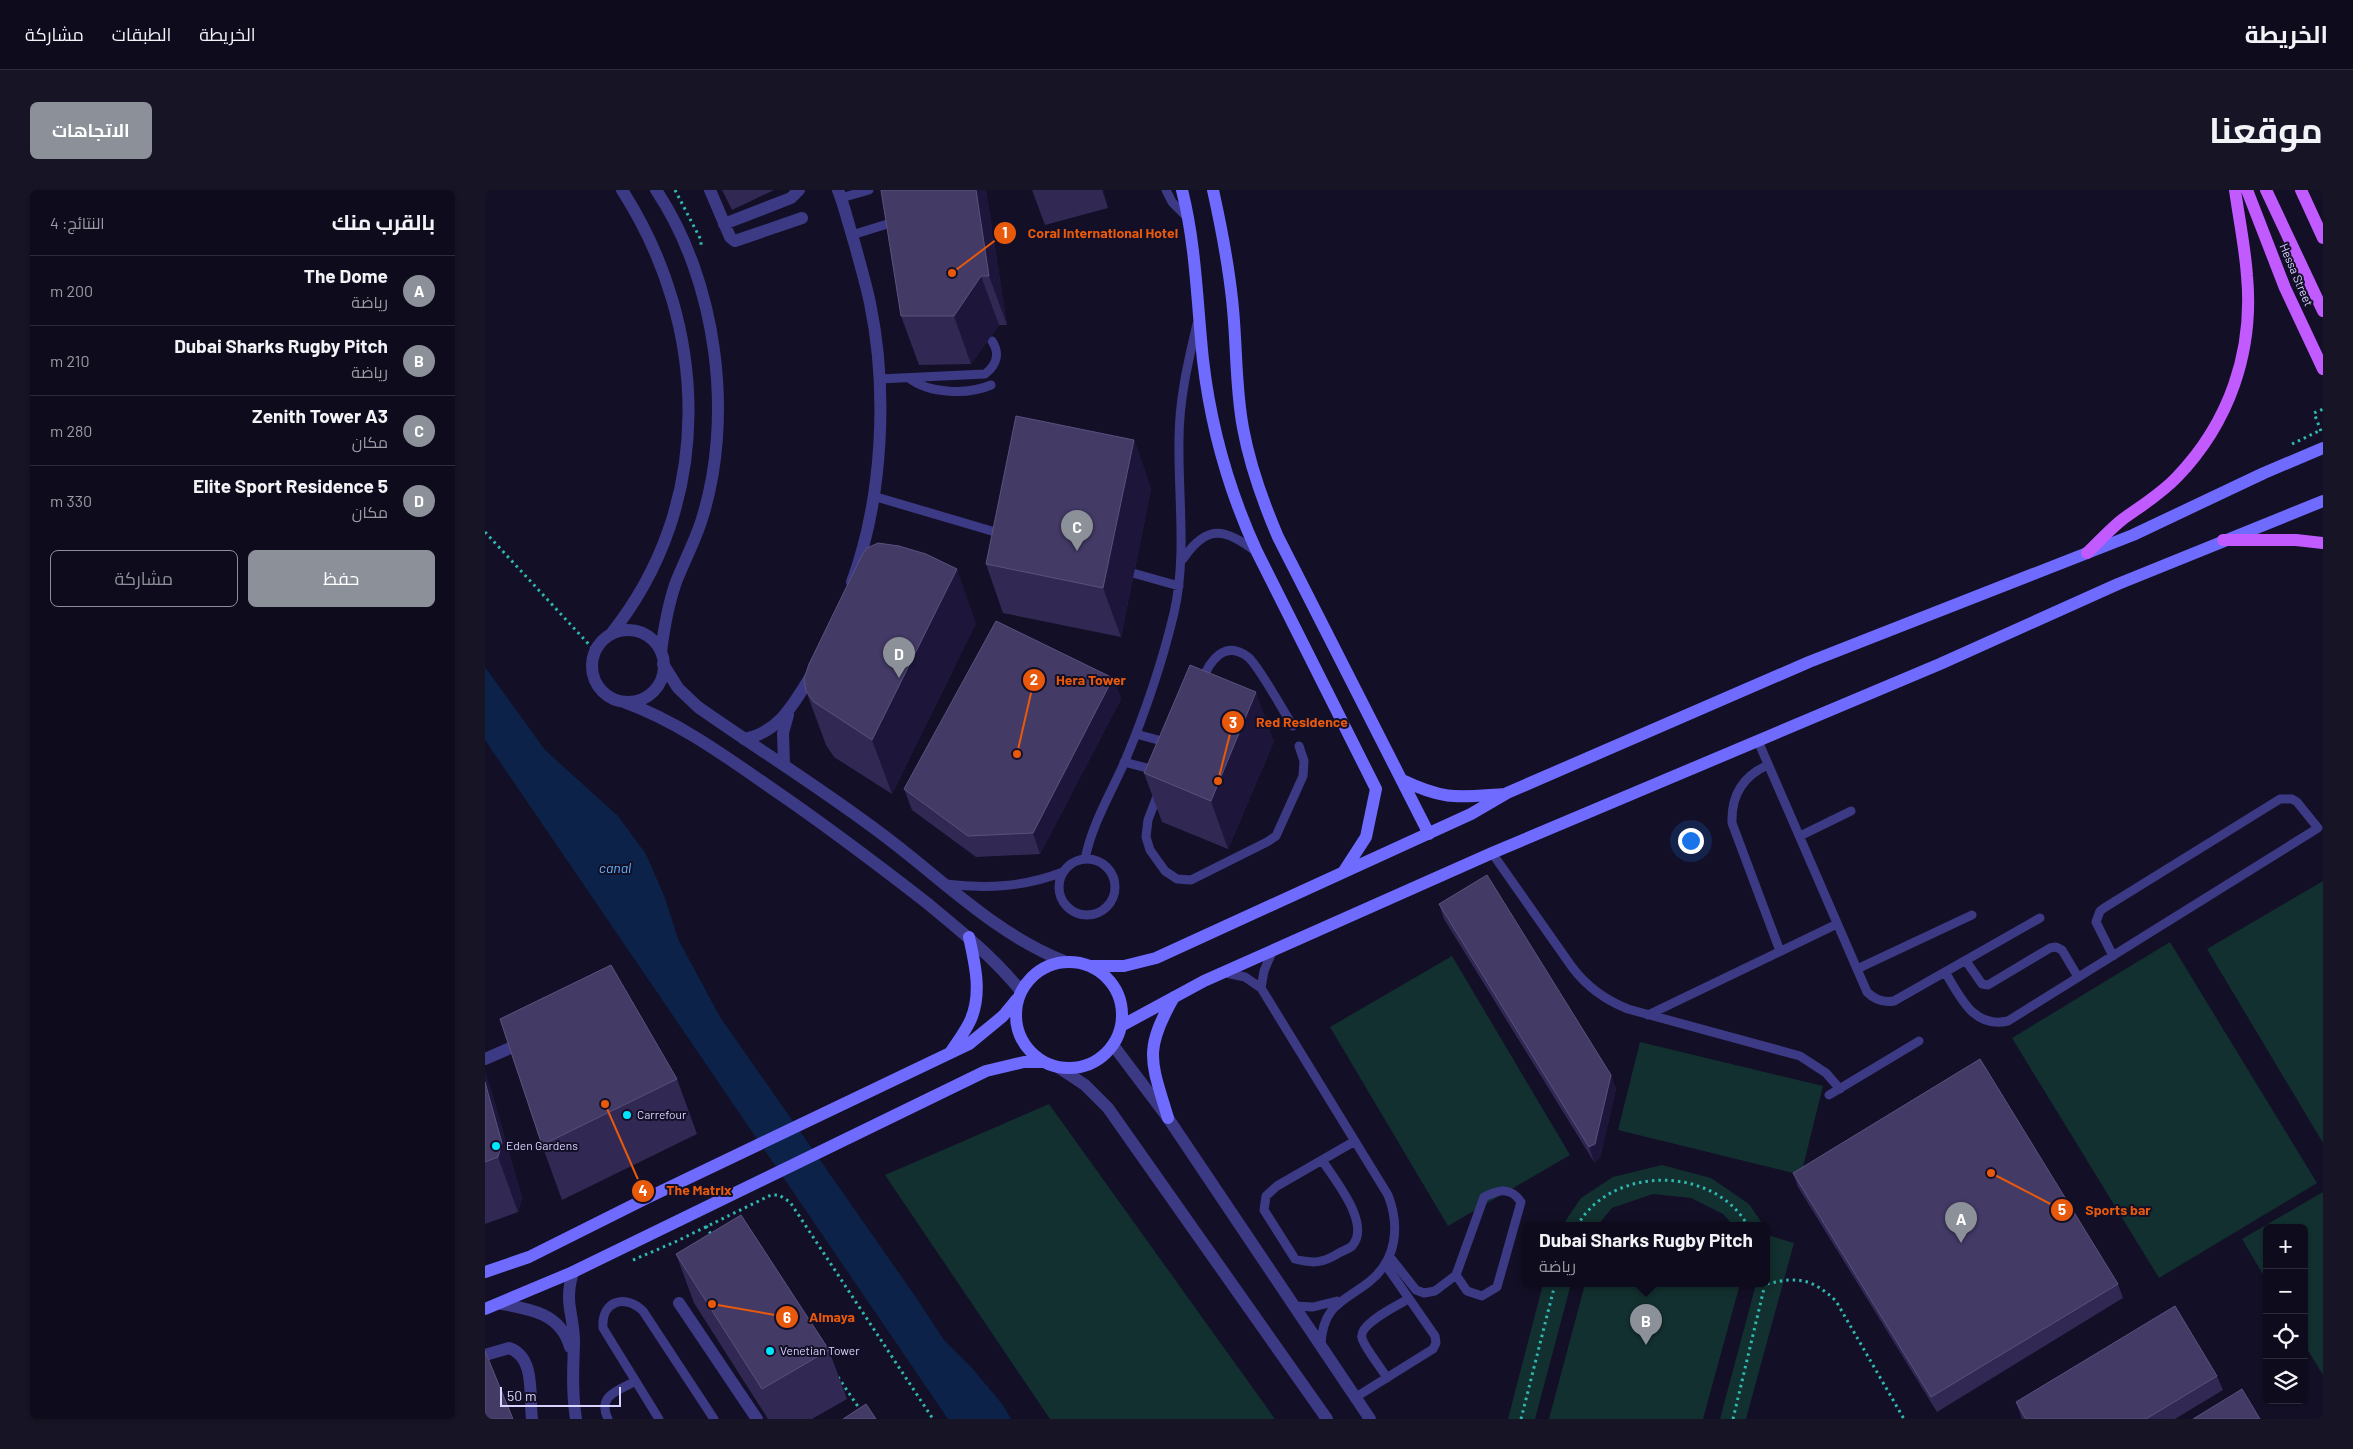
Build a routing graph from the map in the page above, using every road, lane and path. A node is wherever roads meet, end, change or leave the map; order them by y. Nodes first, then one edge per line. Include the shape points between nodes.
1 (622, 190) edge
2 (656, 190) edge
3 (710, 190) edge
4 (799, 190) edge
5 (869, 190) edge
6 (1166, 190) edge
7 (1182, 190) edge
8 (1213, 190) edge
9 (2235, 190) edge
10 (2247, 190) edge
11 (2266, 190) edge
12 (2301, 190) edge
13 (840, 194) edge
14 (899, 210) edge
15 (910, 216) edge
16 (802, 218) dead end
17 (1189, 219) junction
18 (725, 224) junction
19 (883, 225) junction
20 (2320, 227) edge
21 (852, 235) junction
22 (2323, 238) edge
23 (2323, 311) edge
24 (1199, 314) junction
25 (992, 341) dead end
26 (2323, 369) edge
27 (908, 378) junction
28 (879, 379) junction
29 (991, 385) dead end
30 (2323, 409) edge
31 (2323, 436) edge
32 (2323, 448) edge
33 (873, 496) junction
34 (2323, 500) edge
35 (485, 532) edge
36 (1007, 535) edge
37 (2223, 540) junction
38 (2323, 543) edge
39 (1257, 552) junction
40 (2087, 553) junction
41 (1182, 560) junction
42 (1112, 567) edge
43 (1179, 586) junction
44 (847, 595) edge
45 (611, 634) junction
46 (595, 651) junction
47 (662, 658) junction
48 (821, 659) edge
49 (1197, 692) edge
50 (624, 702) junction
51 (789, 712) junction
52 (1293, 726) dead end
53 (1136, 734) junction
54 (744, 739) junction
55 (1758, 741) junction
56 (1299, 746) dead end
57 (1173, 755) edge
58 (1124, 762) junction
59 (1169, 764) edge
60 (784, 765) junction
61 (1768, 765) junction
62 (1166, 773) junction
63 (1402, 780) junction
64 (1507, 793) junction
65 (1851, 811) dead end
66 (1429, 834) junction
67 (1800, 836) junction
68 (1492, 853) junction
69 (1085, 859) junction
70 (1344, 871) junction
71 (1063, 872) junction
72 (945, 884) junction
73 (1972, 915) dead end
74 (2039, 918) dead end
75 (1837, 924) junction
76 (969, 938) junction
77 (1272, 952) junction
78 (1781, 952) junction
79 (2113, 956) junction
80 (1966, 961) junction
81 (1064, 962) junction
82 (1092, 966) junction
83 (1857, 969) junction
84 (1945, 972) junction
85 (1226, 973) junction
86 (2078, 977) junction
87 (1261, 988) junction
88 (1019, 995) junction
89 (1174, 996) junction
90 (1648, 1015) junction
91 (1121, 1026) junction
92 (534, 1037) edge
93 (1919, 1041) dead end
94 (1113, 1045) junction
95 (950, 1054) junction
96 (485, 1059) edge
97 (1043, 1062) junction
98 (1058, 1067) junction
99 (1840, 1089) junction
100 (1829, 1095) dead end
101 (1168, 1118) junction
102 (1355, 1141) junction
103 (1322, 1160) junction
104 (1579, 1222) edge
105 (1746, 1222) edge
106 (706, 1226) junction
107 (716, 1241) edge
108 (614, 1252) junction
109 (1387, 1260) junction
110 (485, 1272) edge
111 (573, 1272) junction
112 (1456, 1275) junction
113 (1770, 1281) edge
114 (1554, 1287) edge
115 (1765, 1287) edge
116 (1407, 1299) junction
117 (1340, 1300) junction
118 (679, 1303) edge
119 (502, 1304) junction
120 (1295, 1306) junction
121 (485, 1309) edge
122 (1321, 1344) junction
123 (485, 1355) edge
124 (572, 1356) junction
125 (835, 1372) dead end
126 (1387, 1378) junction
127 (635, 1382) junction
128 (1356, 1398) junction
129 (532, 1419) edge
130 (576, 1419) edge
131 (608, 1419) edge
132 (659, 1419) edge
133 (714, 1419) edge
134 (757, 1419) edge
135 (867, 1419) edge
136 (933, 1419) edge
137 (1327, 1419) edge
138 (1370, 1419) edge
139 (1521, 1419) edge
140 (1733, 1419) edge
141 (1904, 1419) edge

1 - 45 street via 658,254 672,293 688,376 689,417 686,458 666,538 638,598
2 - 47 street via 691,260 708,318 715,361 717,406 717,445 711,484 701,522 669,604
3 - 18 street
4 - 18 street via 791,198
5 - 13 lane
6 - 17 lane via 1172,202
7 - 17 main road
8 - 63 main road via 1226,257 1238,389 1251,465 1278,537
9 - 40 main road via 2248,304 2242,361 2234,389 2207,440 2176,478 2121,521
10 - 26 main road, Hessa Street via 2285,288
11 - 23 main road
12 - 20 main road
13 - 21 street
14 - 19 lane
15 - 19 lane
16 - 18 street via 739,240 730,237
17 - 24 main road
19 - 21 lane
20 - 22 main road
21 - 28 street via 871,304
24 - 39 main road via 1214,430 1239,513
24 - 41 lane via 1181,403
25 - 27 lane via 996,359 985,374
27 - 28 lane
27 - 29 lane via 934,390 977,390
28 - 33 street via 880,432
30 - 31 path via 2314,413
32 - 40 main road via 2265,472 2152,527
33 - 36 lane
33 - 44 street via 867,530
34 - 37 main road
35 - 46 path
37 - 38 main road
37 - 55 main road
39 - 41 lane via 1230,534 1215,532 1201,538
39 - 70 main road via 1376,788 1366,836
40 - 64 main road via 1809,662
41 - 43 lane
42 - 43 lane
43 - 53 lane via 1164,648
45 - 46 street
45 - 47 street via 630,630 640,632 656,644
46 - 50 street via 592,673 596,684 608,696
47 - 50 street via 662,676 657,687 637,701
47 - 54 street via 678,688 688,698
48 - 51 street
49 - 52 lane via 1213,659 1226,652 1241,653 1253,662
50 - 76 street via 665,719 755,777 886,871
51 - 54 street via 765,733
51 - 60 street via 783,733
53 - 57 lane via 1178,741
53 - 58 lane
54 - 60 street
55 - 61 lane
55 - 68 main road
56 - 62 lane via 1304,761 1303,776 1276,836 1191,880 1170,876 1153,855 1145,837
58 - 62 lane
58 - 69 lane via 1093,831
59 - 62 lane
60 - 72 street via 890,840
61 - 67 lane
61 - 78 lane via 1750,775 1740,787 1733,802 1732,823
63 - 64 main road via 1426,792 1453,797
63 - 66 main road
64 - 66 main road
65 - 67 lane
66 - 70 main road
67 - 75 lane
68 - 77 main road
68 - 90 lane via 1581,978 1615,1004
69 - 71 lane via 1077,860
69 - 71 lane via 1103,863 1114,876 1115,894 1106,909 1098,914 1080,915 1065,906 1059,889
70 - 82 main road via 1156,958 1124,966
71 - 72 lane via 1023,884 971,887
72 - 81 street via 1020,941
73 - 83 lane
74 - 80 lane
75 - 78 lane
75 - 83 lane
76 - 88 street via 996,962
76 - 95 main road via 975,961 976,993 971,1019
77 - 85 main road
77 - 87 lane via 1263,971
78 - 90 lane
79 - 79 lane via 2096,922 2099,911 2280,799 2297,802 2318,828
79 - 86 lane
80 - 84 lane
80 - 86 lane via 1982,984 1988,986 2056,947 2062,950
81 - 82 main road
81 - 88 main road via 1039,970
82 - 91 main road via 1104,974 1120,998
83 - 84 lane via 1867,992 1888,1002
84 - 86 lane via 1971,1012 1985,1021 1997,1023 2013,1019
85 - 87 lane via 1245,977
85 - 89 main road
87 - 102 lane
88 - 95 main road via 983,1034
88 - 97 main road via 1015,1014 1019,1035
89 - 91 main road
89 - 101 main road via 1156,1030 1152,1061
90 - 99 lane via 1800,1056 1826,1073
91 - 94 main road
92 - 96 street
93 - 99 lane
94 - 98 main road via 1105,1054 1083,1066
94 - 101 street
95 - 110 main road via 529,1257
97 - 98 main road
97 - 108 main road via 1024,1062 986,1071
98 - 137 street via 1085,1085 1108,1108
99 - 100 lane
101 - 120 street
102 - 103 lane
102 - 109 lane via 1394,1210 1395,1234
103 - 103 lane via 1266,1196 1265,1210 1295,1259 1309,1263 1331,1258 1353,1245 1357,1235 1358,1220
104 - 105 path via 1610,1193 1645,1180 1681,1180 1715,1193
106 - 107 path
106 - 108 path via 641,1258 630,1261
106 - 136 path via 771,1195 779,1195 790,1202
108 - 111 main road
109 - 112 lane via 1416,1290 1423,1292 1435,1291
109 - 116 lane
109 - 117 lane via 1369,1282
111 - 119 main road
111 - 124 street via 568,1303 573,1335
112 - 112 lane via 1467,1291 1482,1296 1497,1287 1521,1202 1515,1193 1502,1189 1484,1197
113 - 141 path via 1805,1280 1823,1288 1837,1301
114 - 139 path
115 - 140 path
116 - 126 lane via 1363,1329 1362,1338
116 - 126 lane via 1435,1336 1436,1343 1433,1350
117 - 120 lane via 1323,1306
117 - 122 lane via 1327,1316
118 - 134 street
119 - 121 main road
119 - 124 street via 544,1314 555,1321
120 - 122 street
122 - 128 street
123 - 129 street via 509,1348 522,1355 527,1368
124 - 130 street
125 - 135 path
126 - 128 lane
127 - 131 lane via 605,1400
127 - 132 lane
127 - 133 lane via 603,1328 605,1311 619,1301 636,1304 643,1311
128 - 138 street

